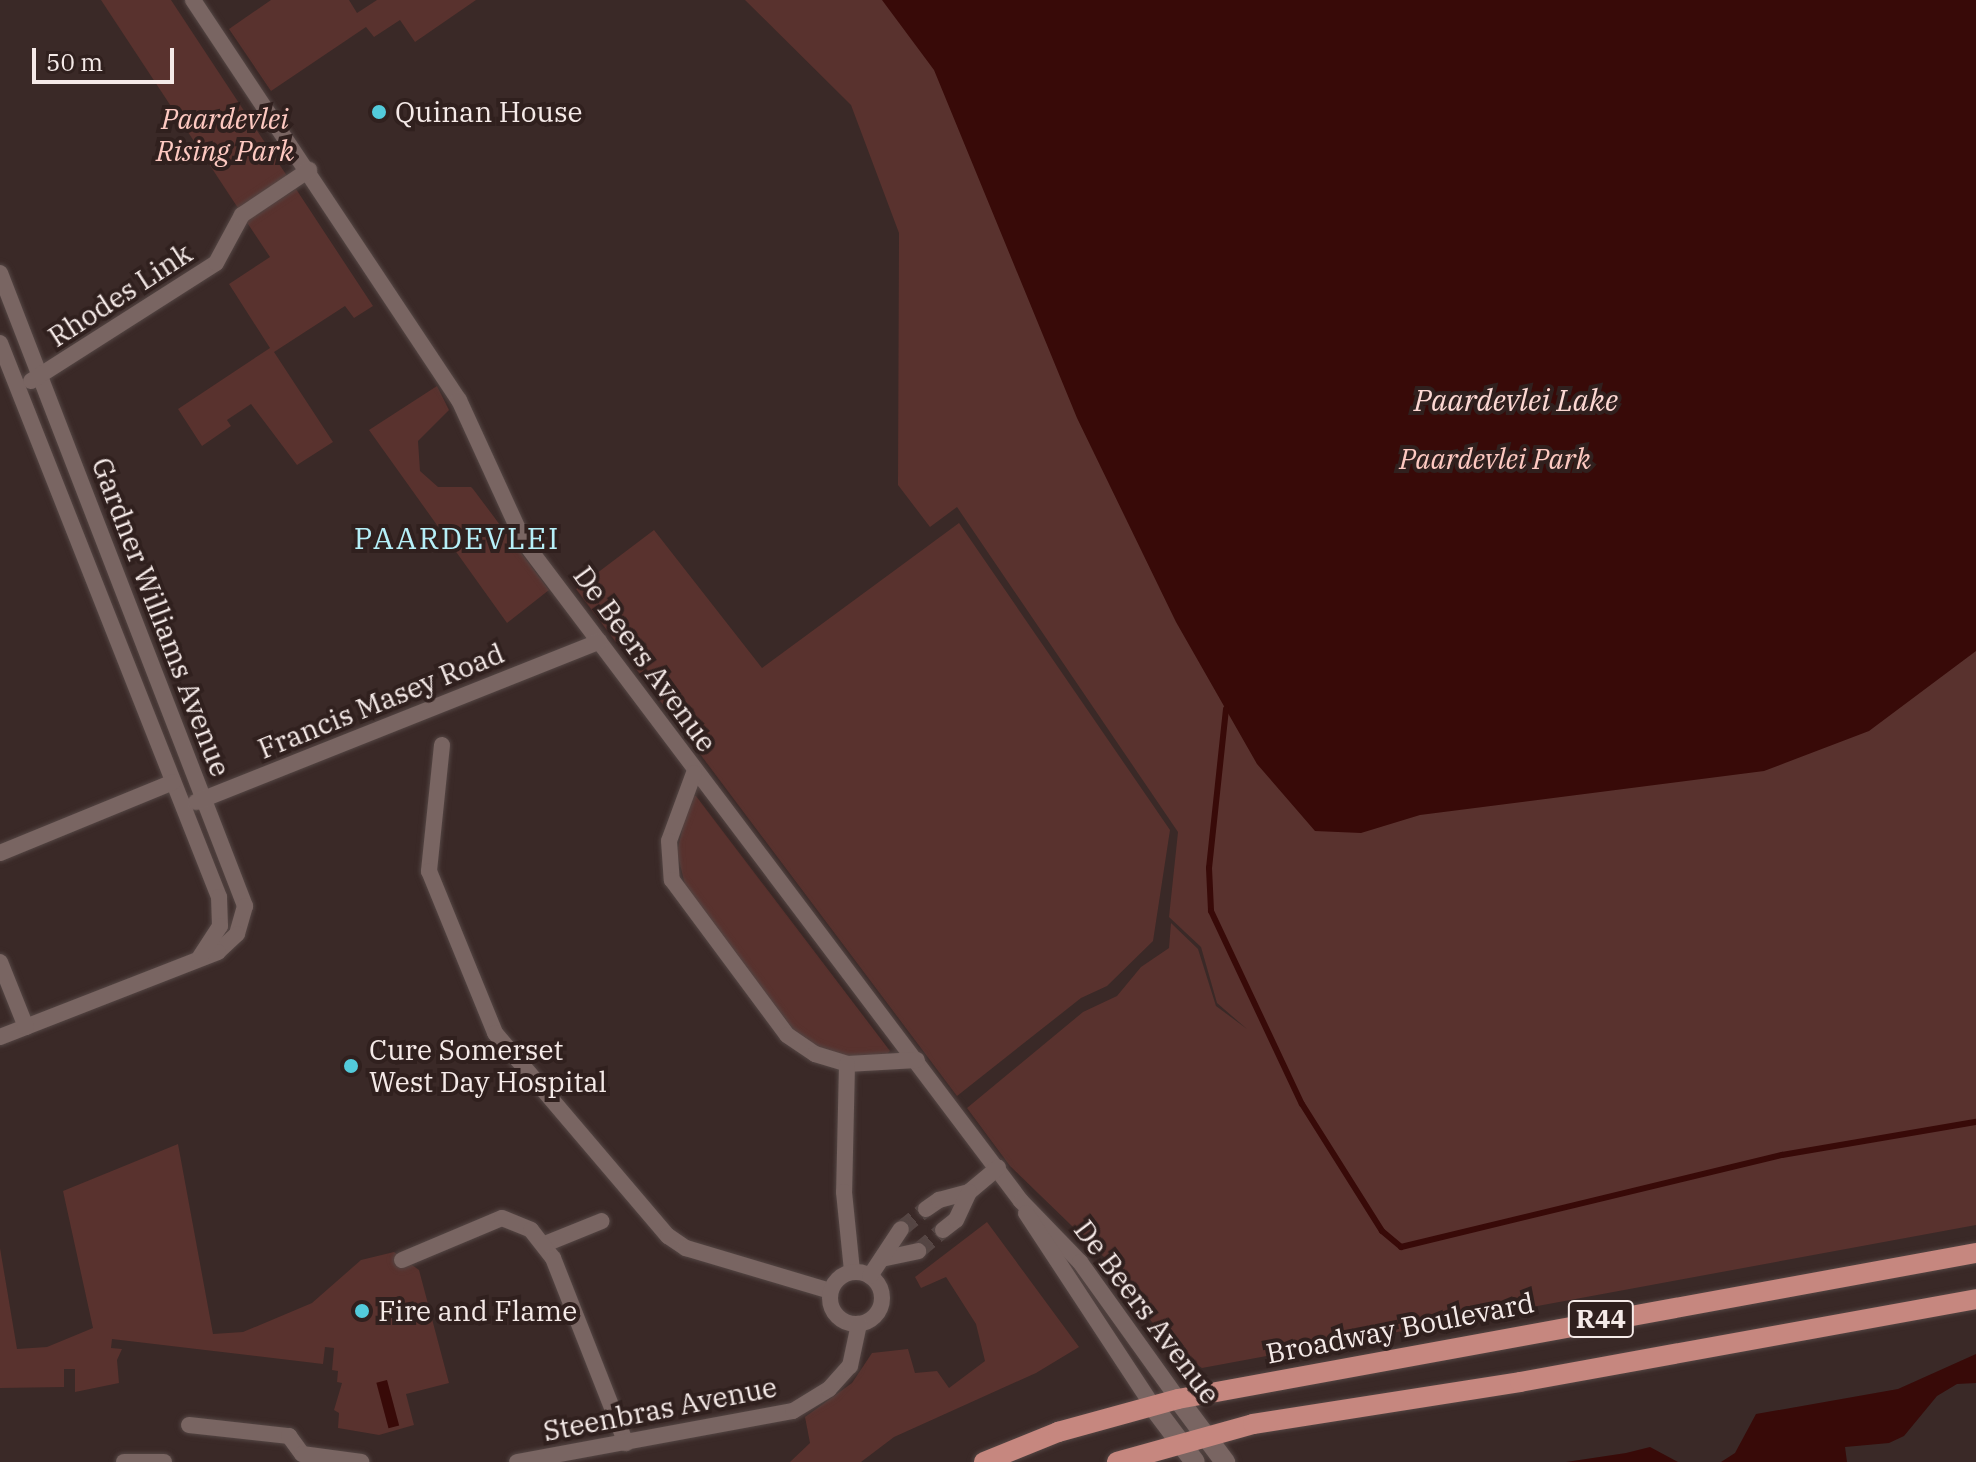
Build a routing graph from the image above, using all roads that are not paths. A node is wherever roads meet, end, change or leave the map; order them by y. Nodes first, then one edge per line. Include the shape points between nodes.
1 (193, 0) edge
2 (309, 170) junction
3 (0, 273) edge
4 (0, 343) edge
5 (40, 378) junction
6 (17, 387) junction
7 (599, 642) junction
8 (442, 745) dead end
9 (694, 773) junction
10 (173, 782) junction
11 (205, 799) junction
12 (183, 807) junction
13 (0, 853) edge
14 (195, 961) junction
15 (0, 962) edge
16 (26, 1027) junction
17 (0, 1037) edge
18 (917, 1060) junction
19 (847, 1064) junction
20 (998, 1168) junction
21 (969, 1192) junction
22 (1021, 1201) junction
23 (926, 1209) tunnel mouth
24 (602, 1221) dead end
25 (901, 1229) tunnel mouth
26 (943, 1230) tunnel mouth
27 (545, 1244) junction
28 (918, 1251) tunnel mouth
29 (1976, 1253) edge
30 (886, 1258) junction
31 (402, 1260) dead end
32 (852, 1271) junction
33 (870, 1276) junction
34 (830, 1291) junction
35 (1976, 1299) edge
36 (859, 1324) junction
37 (1178, 1399) junction
38 (1152, 1405) junction
39 (189, 1425) dead end
40 (1207, 1436) junction
41 (626, 1443) junction
42 (1181, 1444) junction
43 (301, 1458) edge
44 (124, 1462) edge
45 (164, 1462) edge
46 (361, 1462) edge
47 (517, 1462) edge
48 (984, 1462) edge
49 (1117, 1462) edge
50 (1195, 1462) edge
51 (1225, 1462) edge

1 - 2 street, De Beers Avenue
2 - 5 street, Rhodes Link via 242,215 216,263
2 - 7 street, De Beers Avenue via 459,400 524,542
3 - 5 street, Gardner Williams Avenue
4 - 6 street, Gardner Williams Avenue
5 - 6 street, Rhodes Link
5 - 11 street, Gardner Williams Avenue
6 - 10 street, Gardner Williams Avenue
7 - 9 street, De Beers Avenue
7 - 11 street, Francis Masey Road
8 - 34 street via 429,871 495,1033 668,1236 686,1248
9 - 18 street, De Beers Avenue
9 - 19 street via 669,841 669,867 677,891 787,1035 815,1054
10 - 12 street, Gardner Williams Avenue
10 - 13 street
11 - 12 street, Francis Masey Road
11 - 14 street, Gardner Williams Avenue via 245,906 232,941
12 - 14 street, Gardner Williams Avenue via 221,906 217,936
14 - 16 street, Gardner Williams Avenue
15 - 16 street
16 - 17 street, Gardner Williams Avenue
18 - 19 street
18 - 20 street, De Beers Avenue
19 - 32 street via 844,1192
20 - 21 street
20 - 22 street, De Beers Avenue
21 - 23 street
21 - 26 street via 956,1220
22 - 37 street, De Beers Avenue via 1080,1262
22 - 38 street, De Beers Avenue via 1036,1233
24 - 27 street
25 - 30 street
27 - 31 street via 523,1225 502,1218
27 - 41 street
28 - 30 street
29 - 37 main road, Broadway Boulevard / R44
30 - 33 street
32 - 33 street
32 - 34 street via 838,1278
33 - 36 street via 879,1285 882,1302 874,1316
34 - 36 street via 836,1315
35 - 40 main road, R44
36 - 41 street, Steenbras Avenue via 850,1366 805,1406
37 - 38 main road, Broadway Boulevard / R44
37 - 40 street, De Beers Avenue
38 - 42 street, De Beers Avenue
38 - 48 main road, Broadway Boulevard / R44 via 1058,1432
39 - 43 street via 289,1436
40 - 42 main road, R44
40 - 51 street, De Beers Avenue
41 - 47 street, Steenbras Avenue
42 - 49 main road, R44
42 - 50 street, De Beers Avenue
43 - 46 street
44 - 45 street

